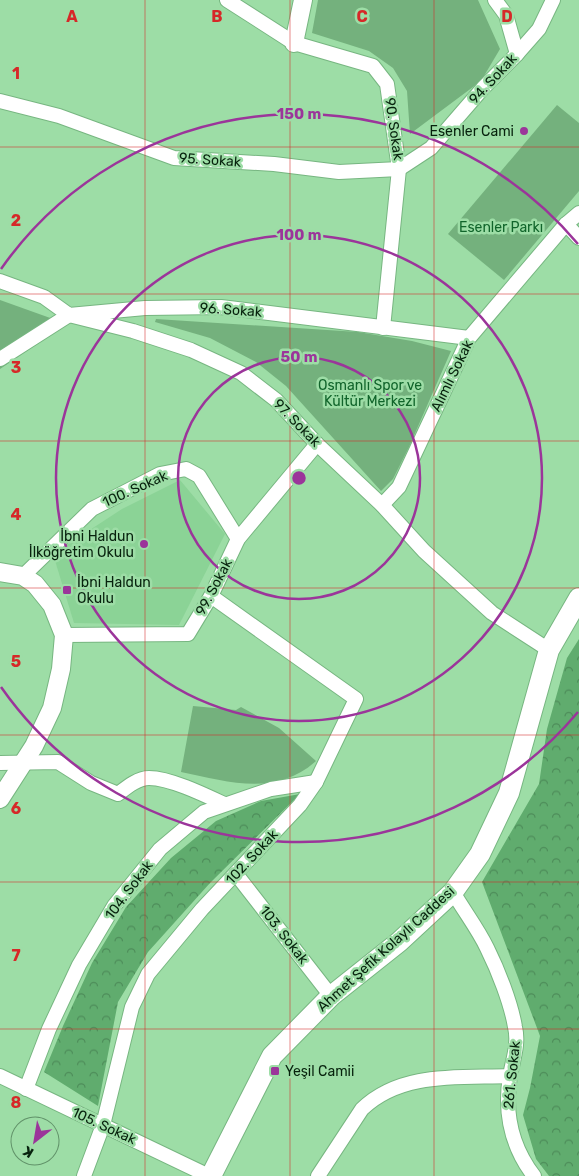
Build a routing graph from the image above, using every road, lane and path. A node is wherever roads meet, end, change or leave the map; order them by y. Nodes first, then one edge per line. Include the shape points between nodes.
1 (227, 0) edge
2 (304, 0) edge
3 (495, 0) edge
4 (553, 0) edge
5 (294, 43) junction
6 (517, 54) junction
7 (0, 101) edge
8 (399, 169) junction
9 (579, 213) edge
10 (566, 224) junction
11 (579, 238) edge
12 (0, 281) edge
13 (69, 315) junction
14 (383, 328) junction
15 (469, 338) junction
16 (0, 359) edge
17 (317, 444) junction
18 (382, 505) junction
19 (238, 539) junction
20 (0, 572) edge
21 (23, 576) junction
22 (211, 596) junction
23 (579, 598) edge
24 (64, 635) junction
25 (549, 650) junction
26 (0, 763) edge
27 (23, 763) junction
28 (316, 782) junction
29 (0, 799) edge
30 (224, 804) junction
31 (236, 874) junction
32 (453, 892) junction
33 (331, 996) junction
34 (0, 1076) edge
35 (510, 1076) junction
36 (26, 1089) junction
37 (103, 1125) junction
38 (84, 1176) edge
39 (210, 1176) edge
40 (318, 1176) edge
41 (534, 1176) edge

1 - 5 street, 90. Sokak
2 - 5 street
3 - 6 street via 506,15
4 - 6 street, 94. Sokak via 538,29
5 - 8 street, 90. Sokak via 373,66 387,84
6 - 8 street, 94. Sokak via 431,148
7 - 8 street, 95. Sokak via 59,116 174,158 339,172
8 - 14 street, 90. Sokak
9 - 10 street, Alımlı Sokak
10 - 11 street
10 - 15 street, Alımlı Sokak
12 - 13 street via 44,297
13 - 14 street, 96. Sokak via 145,308 221,307
13 - 16 street
13 - 17 street, 97. Sokak via 191,350 241,373 276,400
14 - 15 street, 96. Sokak
15 - 18 street, Alımlı Sokak via 399,487
17 - 18 street, 97. Sokak
17 - 19 street, 99. Sokak
18 - 25 street, 97. Sokak via 424,551 492,613
19 - 21 street, 100. Sokak via 198,476 186,469 160,474 92,508
19 - 22 street, 99. Sokak
20 - 21 street
21 - 24 street via 52,605
22 - 24 street, 99. Sokak via 188,634
22 - 28 street, 102. Sokak via 356,699
23 - 25 main road, Ahmet Şefik Kolaylı Caddesi
24 - 27 street via 52,708
25 - 32 main road, Ahmet Şefik Kolaylı Caddesi via 509,793 480,854
26 - 27 street
27 - 29 street
27 - 30 street via 58,762 91,783 118,794 130,784 149,778
28 - 30 street, 104. Sokak via 270,789
28 - 31 street, 102. Sokak via 300,805
30 - 36 street, 104. Sokak via 204,812 160,849 114,906 79,965
31 - 33 street, 103. Sokak
31 - 37 street, 102. Sokak via 148,974 132,1007
32 - 33 main road, Ahmet Şefik Kolaylı Caddesi via 399,942
32 - 35 street, 261. Sokak via 487,947 511,1010 517,1044
33 - 39 main road, Ahmet Şefik Kolaylı Caddesi via 272,1056
34 - 36 street, 105. Sokak
35 - 40 street via 442,1078 390,1089 362,1109
35 - 41 street, 261. Sokak via 507,1098 513,1140
36 - 37 street, 105. Sokak
37 - 38 street, 102. Sokak
37 - 39 street, 105. Sokak

